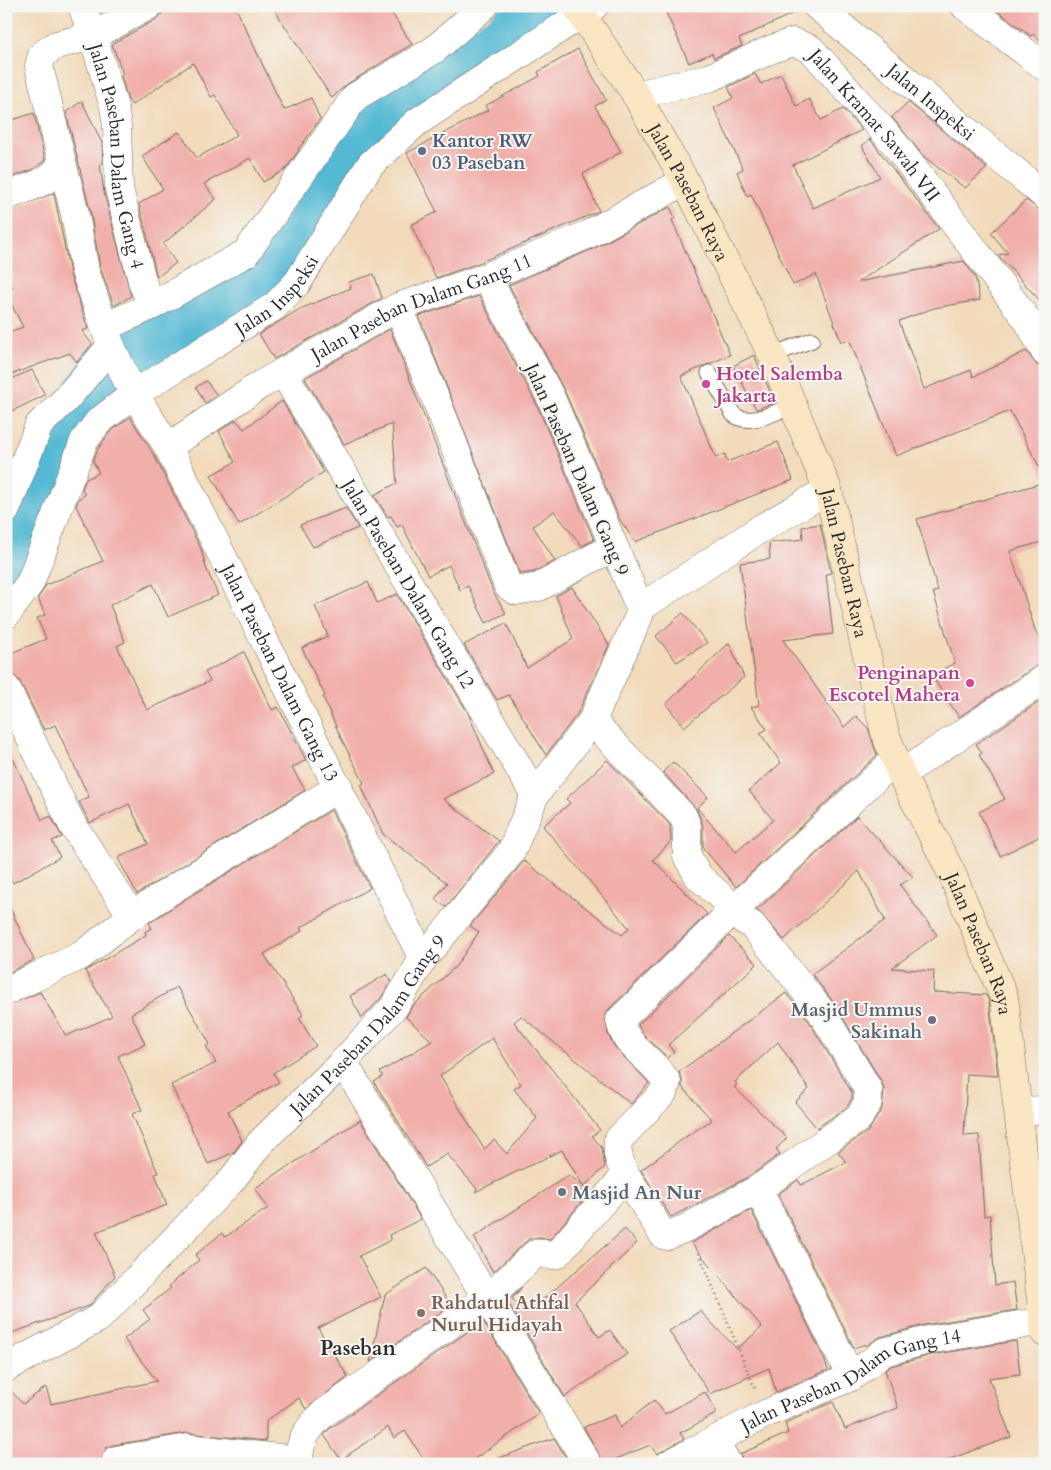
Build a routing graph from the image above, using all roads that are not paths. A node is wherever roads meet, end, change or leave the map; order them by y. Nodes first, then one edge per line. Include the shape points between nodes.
1 (82, 6) edge
2 (148, 6) edge
3 (484, 6) edge
4 (817, 6) edge
5 (965, 6) edge
6 (584, 9) edge
7 (93, 36) junction
8 (1045, 67) edge
9 (636, 95) junction
10 (62, 162) junction
11 (685, 180) junction
12 (6, 196) edge
13 (1045, 196) edge
14 (487, 277) junction
15 (152, 305) junction
16 (398, 307) junction
17 (812, 340) dead end
18 (110, 341) junction
19 (1045, 352) edge
20 (772, 355) junction
21 (283, 372) junction
22 (709, 373) dead end
23 (133, 392) junction
24 (794, 404) junction
25 (168, 447) junction
26 (828, 490) junction
27 (6, 510) edge
28 (613, 547) junction
29 (640, 608) junction
30 (6, 615) edge
31 (1045, 680) edge
32 (6, 688) edge
33 (592, 721) junction
34 (898, 767) junction
35 (339, 787) junction
36 (535, 795) junction
37 (735, 909) junction
38 (132, 916) junction
39 (423, 959) junction
40 (6, 991) edge
41 (343, 1062) junction
42 (1032, 1110) edge
43 (626, 1175) junction
44 (758, 1189) junction
45 (488, 1298) junction
46 (1044, 1327) edge
47 (6, 1368) edge
48 (851, 1377) junction
49 (721, 1453) edge
50 (188, 1456) edge
51 (116, 1460) dead end
52 (299, 1462) edge
53 (588, 1464) edge
54 (668, 1464) edge

1 - 7 street, Jalan Paseban Dalam Gang 4
2 - 7 street
3 - 15 street via 434,50 355,98 246,253
4 - 13 street, Jalan Inspeksi
5 - 8 street
6 - 9 main road, Jalan Paseban Raya
6 - 23 street, Jalan Inspeksi via 417,122 370,165 297,283 275,306
7 - 10 street via 56,45 42,55 39,66
7 - 15 street, Jalan Paseban Dalam Gang 4 via 114,107 119,189 143,285
9 - 11 main road, Jalan Paseban Raya
9 - 19 street, Jalan Kramat Sawah VII via 709,78 793,42 811,49 895,144 1028,321
10 - 12 street via 52,177
10 - 18 street via 76,214 85,271
11 - 14 street, Jalan Paseban Dalam Gang 11 via 589,234
11 - 20 main road, Jalan Paseban Raya
14 - 16 street, Jalan Paseban Dalam Gang 11
14 - 28 street, Jalan Paseban Dalam Gang 9 via 551,398
15 - 18 street
16 - 21 street, Jalan Paseban Dalam Gang 11
16 - 28 street via 508,586 516,591 539,587
17 - 20 lane
18 - 23 street, Jalan Paseban Dalam Gang 13
18 - 27 street via 66,399 39,425
20 - 24 main road, Jalan Paseban Raya
21 - 25 street, Jalan Paseban Dalam Gang 11
21 - 36 street, Jalan Paseban Dalam Gang 12
22 - 24 lane via 738,419 764,416
23 - 25 street, Jalan Paseban Dalam Gang 13
23 - 30 street, Jalan Inspeksi via 98,422 84,441 30,584
24 - 26 main road, Jalan Paseban Raya
25 - 35 street, Jalan Paseban Dalam Gang 13
26 - 29 street via 760,528
26 - 34 main road, Jalan Paseban Raya via 885,733
28 - 29 street, Jalan Paseban Dalam Gang 9
29 - 33 street, Jalan Paseban Dalam Gang 9
31 - 34 street
32 - 38 street via 72,824
33 - 36 street, Jalan Paseban Dalam Gang 9
33 - 37 street via 683,816 687,826 687,856 700,877
34 - 37 street
34 - 42 main road, Jalan Paseban Raya via 951,872 1001,987
35 - 38 street
35 - 39 street, Jalan Paseban Dalam Gang 13
36 - 39 street, Jalan Paseban Dalam Gang 9 via 511,852
37 - 43 street via 620,1020 626,1038 667,1082 663,1093 618,1140 616,1150
37 - 44 street via 742,919 752,924 821,1011 869,1095 859,1118
38 - 40 street via 82,955
39 - 41 street, Jalan Paseban Dalam Gang 9 via 394,1007
41 - 45 street
41 - 47 street, Jalan Paseban Dalam Gang 9 via 261,1142 230,1182 99,1318
42 - 46 main road, Jalan Paseban Raya
43 - 44 street via 664,1234 672,1235
43 - 45 street via 558,1254 535,1254
44 - 48 street
45 - 52 street via 309,1426 302,1441
45 - 53 street
46 - 48 street, Jalan Paseban Dalam Gang 14 via 1014,1324 928,1340 884,1352
48 - 49 street, Jalan Paseban Dalam Gang 14 via 765,1414
49 - 54 street, Jalan Paseban Dalam Gang 14
50 - 51 street
50 - 52 street

